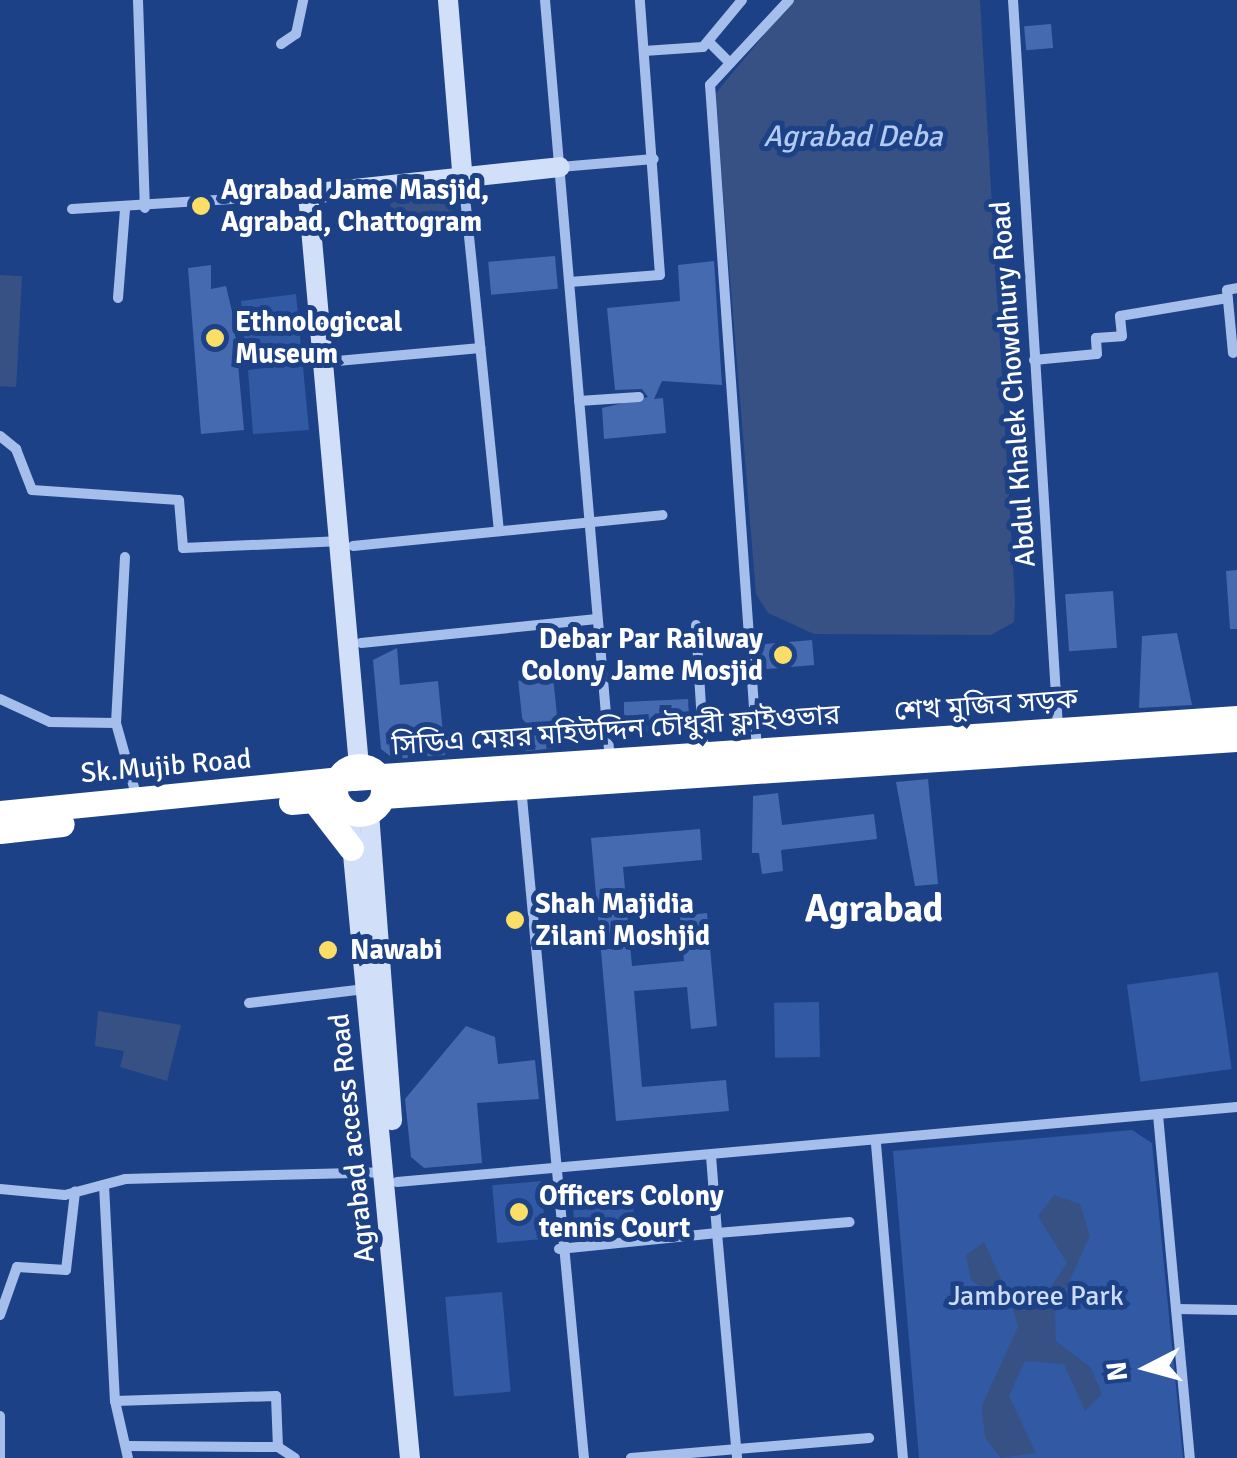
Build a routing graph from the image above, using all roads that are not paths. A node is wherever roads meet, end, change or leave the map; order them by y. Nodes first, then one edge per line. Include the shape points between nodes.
1 (138, 0) edge
2 (303, 0) edge
3 (448, 0) edge
4 (545, 0) edge
5 (640, 0) edge
6 (742, 0) edge
7 (789, 0) edge
8 (1013, 0) edge
9 (710, 42) junction
10 (282, 44) dead end
11 (644, 51) junction
12 (730, 64) junction
13 (654, 160) junction
14 (560, 167) junction
15 (462, 172) junction
16 (313, 193) junction
17 (145, 208) junction
18 (72, 209) dead end
19 (125, 209) junction
20 (570, 282) junction
21 (1237, 288) edge
22 (118, 298) dead end
23 (1228, 298) junction
24 (480, 348) junction
25 (1233, 352) dead end
26 (1034, 360) junction
27 (337, 362) junction
28 (639, 396) dead end
29 (579, 402) junction
30 (0, 436) edge
31 (662, 515) dead end
32 (589, 522) junction
33 (500, 531) junction
34 (348, 544) junction
35 (125, 556) dead end
36 (598, 619) junction
37 (696, 626) dead end
38 (360, 643) junction
39 (0, 699) edge
40 (1237, 719) edge
41 (116, 723) junction
42 (1237, 731) edge
43 (1237, 739) edge
44 (1059, 740) junction
45 (756, 750) junction
46 (704, 755) junction
47 (610, 762) junction
48 (521, 787) junction
49 (355, 790) junction
50 (137, 800) junction
51 (0, 811) edge
52 (0, 828) edge
53 (351, 848) junction
54 (365, 989) junction
55 (249, 1002) dead end
56 (1237, 1107) edge
57 (1158, 1115) junction
58 (876, 1144) junction
59 (712, 1156) junction
60 (552, 1166) junction
61 (390, 1177) junction
62 (104, 1185) junction
63 (0, 1189) edge
64 (75, 1192) junction
65 (850, 1222) dead end
66 (716, 1233) junction
67 (559, 1249) junction
68 (1176, 1309) junction
69 (1237, 1310) edge
70 (0, 1315) edge
71 (115, 1401) junction
72 (0, 1416) edge
73 (1, 1437) edge
74 (869, 1438) dead end
75 (278, 1447) junction
76 (128, 1452) edge
77 (736, 1452) edge
78 (0, 1458) edge
79 (295, 1458) edge
80 (410, 1458) edge
81 (424, 1458) edge
82 (584, 1458) edge
83 (632, 1458) edge
84 (904, 1458) edge
85 (1190, 1458) edge

1 - 17 street
2 - 10 street via 296,34
3 - 15 street
4 - 14 street
5 - 11 street
6 - 9 street
7 - 12 street
8 - 26 street, Abdul Khalek Chowdhury Road
9 - 11 street
9 - 12 street
11 - 13 street
12 - 45 street via 710,85
13 - 14 street
13 - 20 street via 660,275
14 - 15 street
14 - 20 street
15 - 16 street
15 - 24 street
16 - 17 street
16 - 27 street
16 - 34 street
17 - 19 street
18 - 19 street
19 - 22 street
20 - 29 street
21 - 23 street
23 - 25 street
23 - 26 street via 1120,316 1122,336 1096,338 1097,354
24 - 27 street
24 - 33 street
26 - 44 street, Abdul Khalek Chowdhury Road
27 - 34 street
28 - 29 street
29 - 32 street
30 - 34 street via 16,449 32,490 179,500 183,548
31 - 32 street
32 - 33 street
32 - 36 street
33 - 34 street
34 - 38 street
34 - 49 street
35 - 41 street
36 - 38 street
36 - 47 street
37 - 46 street
38 - 49 street
39 - 41 street via 50,722
40 - 44 highway, শেখ মুজিব সড়ক
40 - 51 highway, সিডিএ মেয়র মহিউদ্দিন চৌধুরী ফ্লাইওভার via 354,778
41 - 50 street
42 - 52 highway via 296,795
43 - 44 highway, Sk.Mujib Road
44 - 45 highway, শেখ মুজিব সড়ক
44 - 48 highway, Sk.Mujib Road
45 - 46 highway, শেখ মুজিব সড়ক
46 - 47 highway, শেখ মুজিব সড়ক
47 - 49 highway, শেখ মুজিব সড়ক
48 - 49 highway, Sk.Mujib Road
48 - 60 street
49 - 50 highway, Sk.Mujib Road
49 - 52 highway, Sk.Mujib Road
49 - 53 highway
49 - 53 street, Agrabad access Road
49 - 61 street, Agrabad access Road
50 - 51 highway, Sk.Mujib Road
53 - 54 street, Agrabad access Road
54 - 55 street
54 - 61 street, Agrabad access Road
56 - 57 street
57 - 58 street
57 - 68 street
58 - 59 street
58 - 84 street
59 - 60 street
59 - 66 street
60 - 61 street
60 - 67 street
61 - 62 street
61 - 80 street, Agrabad access Road
61 - 81 street, Agrabad access Road
62 - 64 street
62 - 71 street
63 - 64 street
64 - 70 street via 66,1270 17,1268
65 - 66 street
66 - 67 street
66 - 77 street
67 - 82 street
68 - 69 street
68 - 85 street
71 - 75 street via 276,1396
71 - 76 street
72 - 73 street
73 - 78 street
74 - 77 street
75 - 76 street
75 - 79 street
77 - 83 street

